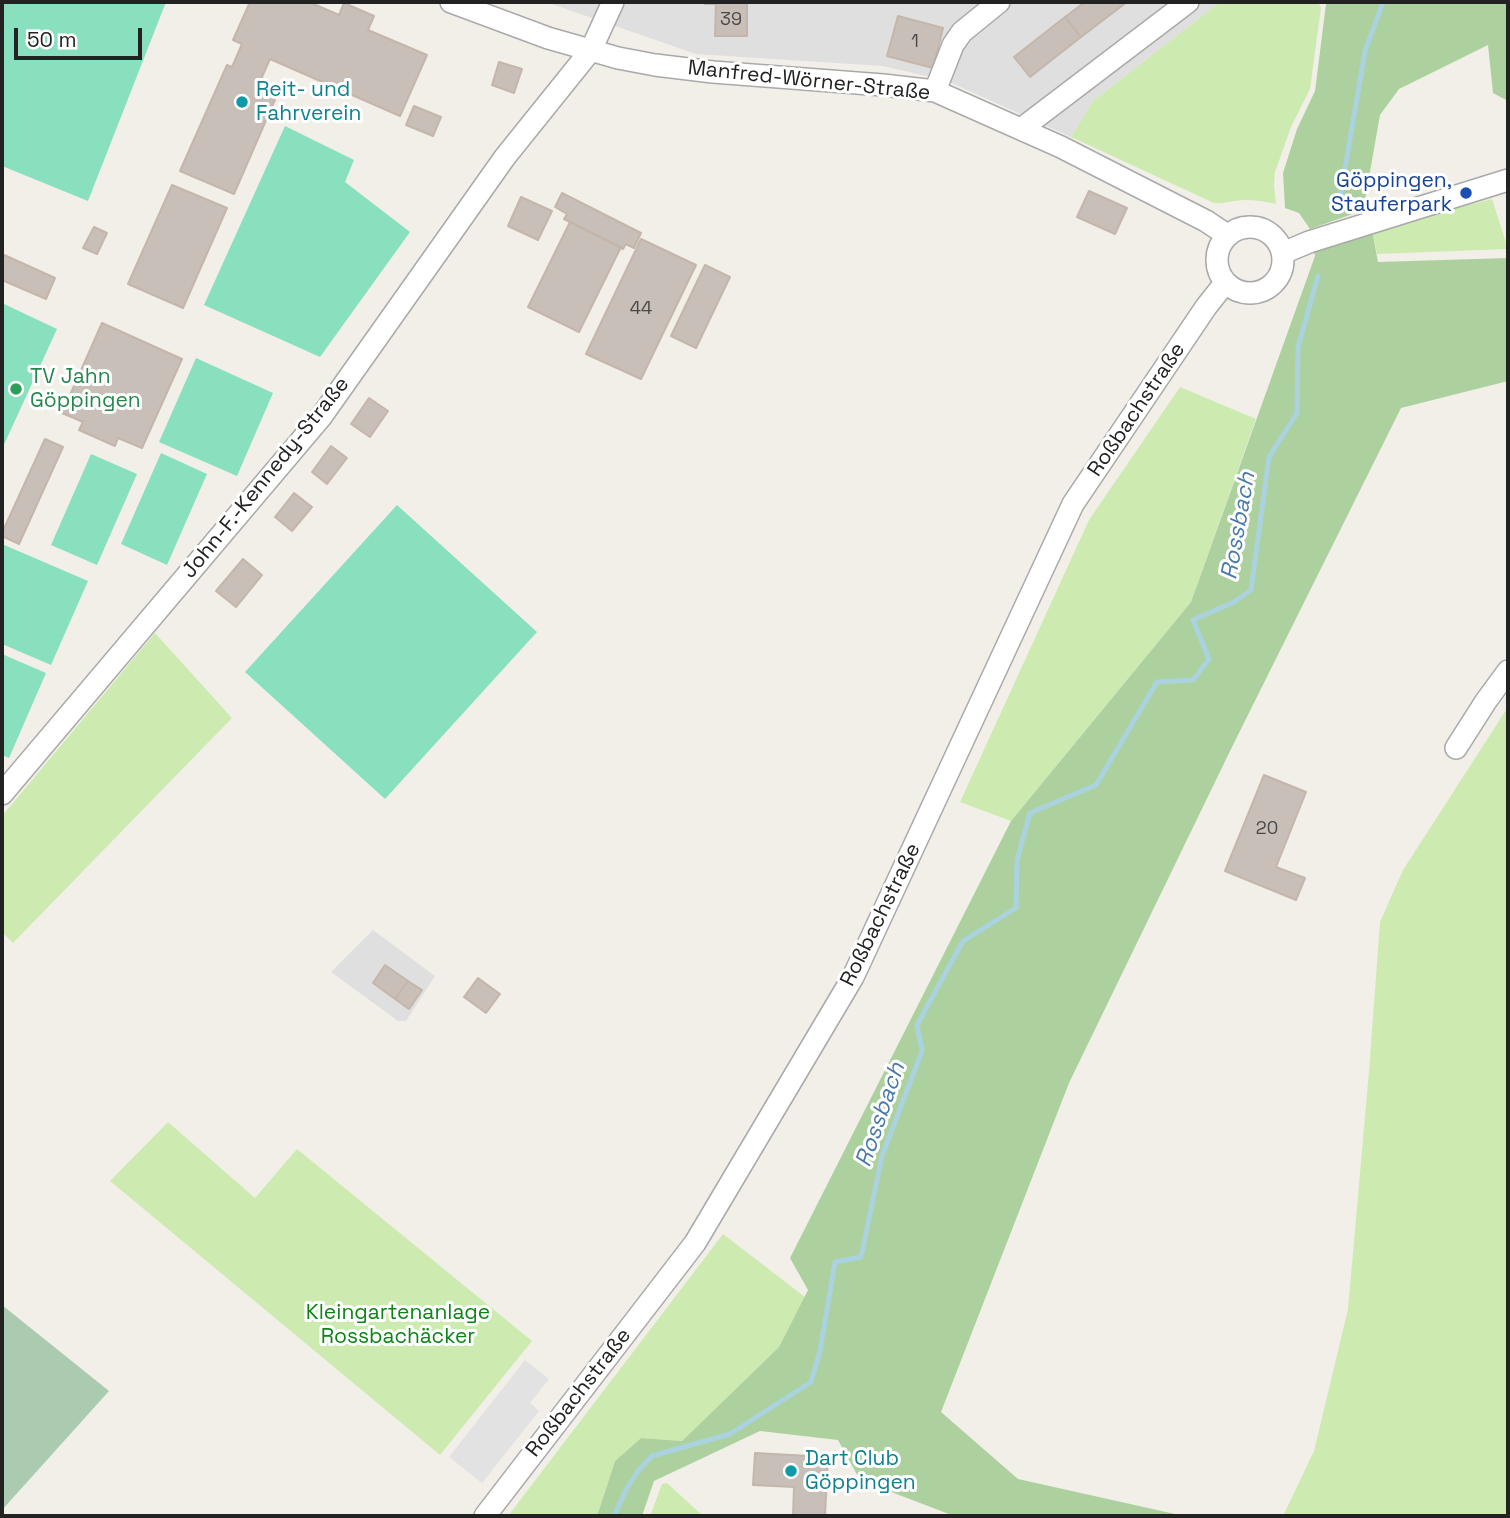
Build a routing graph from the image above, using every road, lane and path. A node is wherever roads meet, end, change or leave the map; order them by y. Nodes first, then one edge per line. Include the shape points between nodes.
1 (451, 2) edge
2 (613, 2) edge
3 (999, 2) edge
4 (1188, 2) edge
5 (591, 50) junction
6 (935, 91) junction
7 (1021, 129) junction
8 (1508, 180) edge
9 (1227, 236) junction
10 (1283, 253) junction
11 (1225, 283) junction
12 (1508, 671) edge
13 (1456, 748) dead end
14 (2, 794) edge
15 (485, 1516) edge

1 - 5 street, Manfred-Wörner-Straße
2 - 5 street, John-F.-Kennedy-Straße
3 - 6 street via 962,32
4 - 7 street
5 - 6 street, Manfred-Wörner-Straße via 713,72
5 - 14 street, John-F.-Kennedy-Straße via 502,161 321,417
6 - 7 street, Manfred-Wörner-Straße
7 - 9 street, Manfred-Wörner-Straße via 1206,221
8 - 10 street
9 - 10 street via 1237,229 1260,228 1278,242
9 - 11 street via 1216,264
10 - 11 street via 1281,274 1266,290 1244,293
11 - 15 street, Roßbachstraße via 1073,504 853,977 695,1243
12 - 13 street

